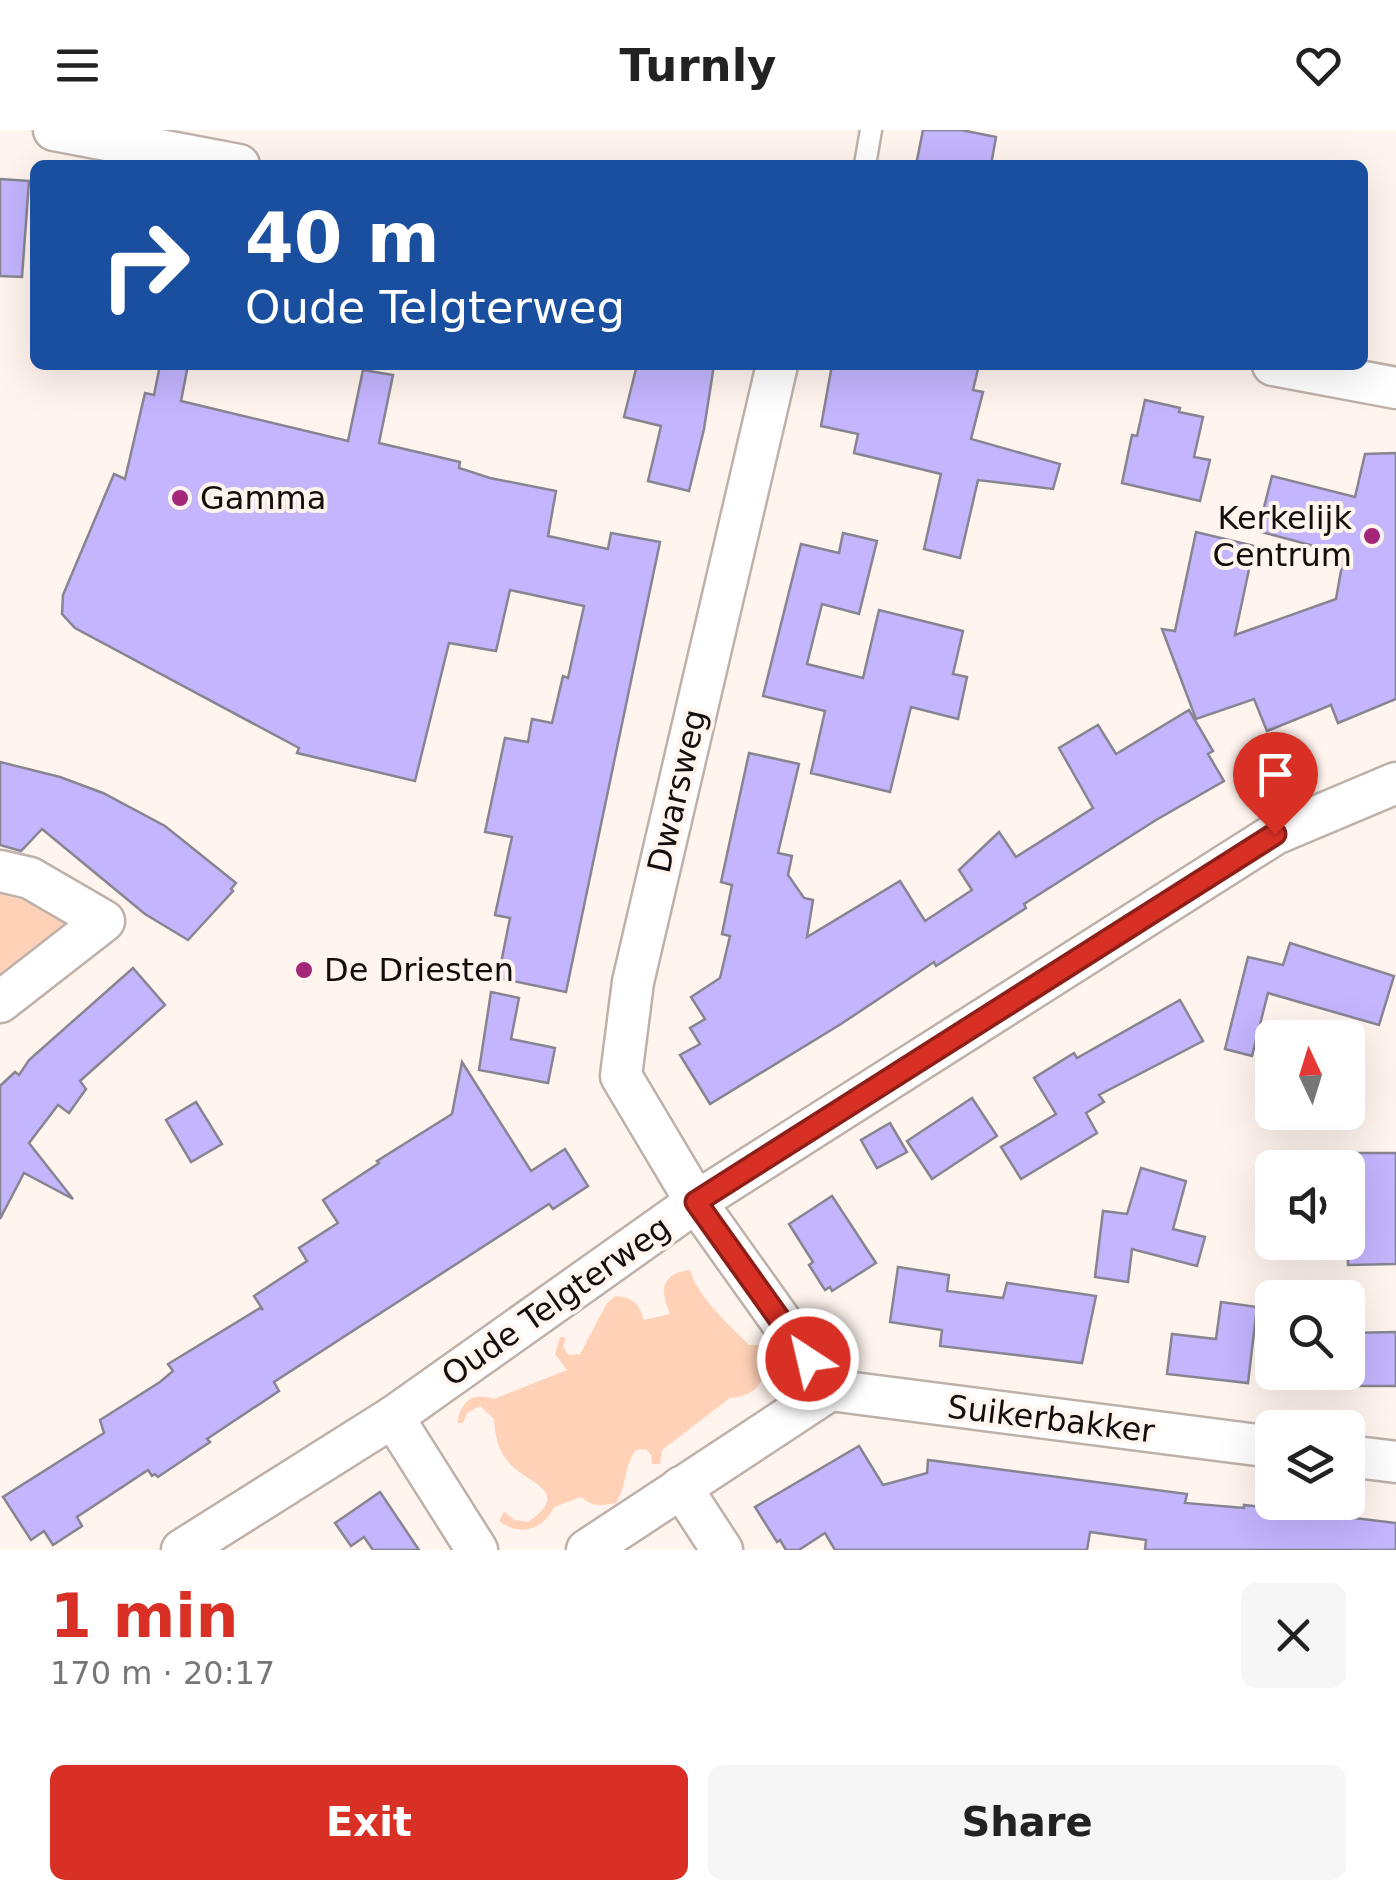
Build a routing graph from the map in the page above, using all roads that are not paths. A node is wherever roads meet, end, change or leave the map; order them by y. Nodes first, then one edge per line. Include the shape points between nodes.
1 (54, 130) edge
2 (871, 130) edge
3 (211, 160) edge
4 (867, 160) edge
5 (776, 370) edge
6 (1299, 370) edge
7 (1396, 388) edge
8 (1396, 783) edge
9 (0, 871) edge
10 (0, 1002) edge
11 (696, 1202) junction
12 (830, 1390) junction
13 (393, 1417) junction
14 (1255, 1444) edge
15 (1365, 1458) edge
16 (1396, 1462) edge
17 (681, 1488) junction
18 (182, 1550) edge
19 (477, 1550) edge
20 (587, 1550) edge
21 (722, 1550) edge

1 - 3 street
2 - 4 lane
5 - 11 street, Dwarsweg via 633,982 620,1076
6 - 7 street
8 - 11 street, Oude Telgterweg via 1275,834
9 - 10 street via 30,878 104,921
11 - 12 street
11 - 13 street, Oude Telgterweg
12 - 14 street, Suikerbakker
12 - 17 street
13 - 18 street, Oude Telgterweg
13 - 19 street
15 - 16 street
17 - 20 street
17 - 21 street

